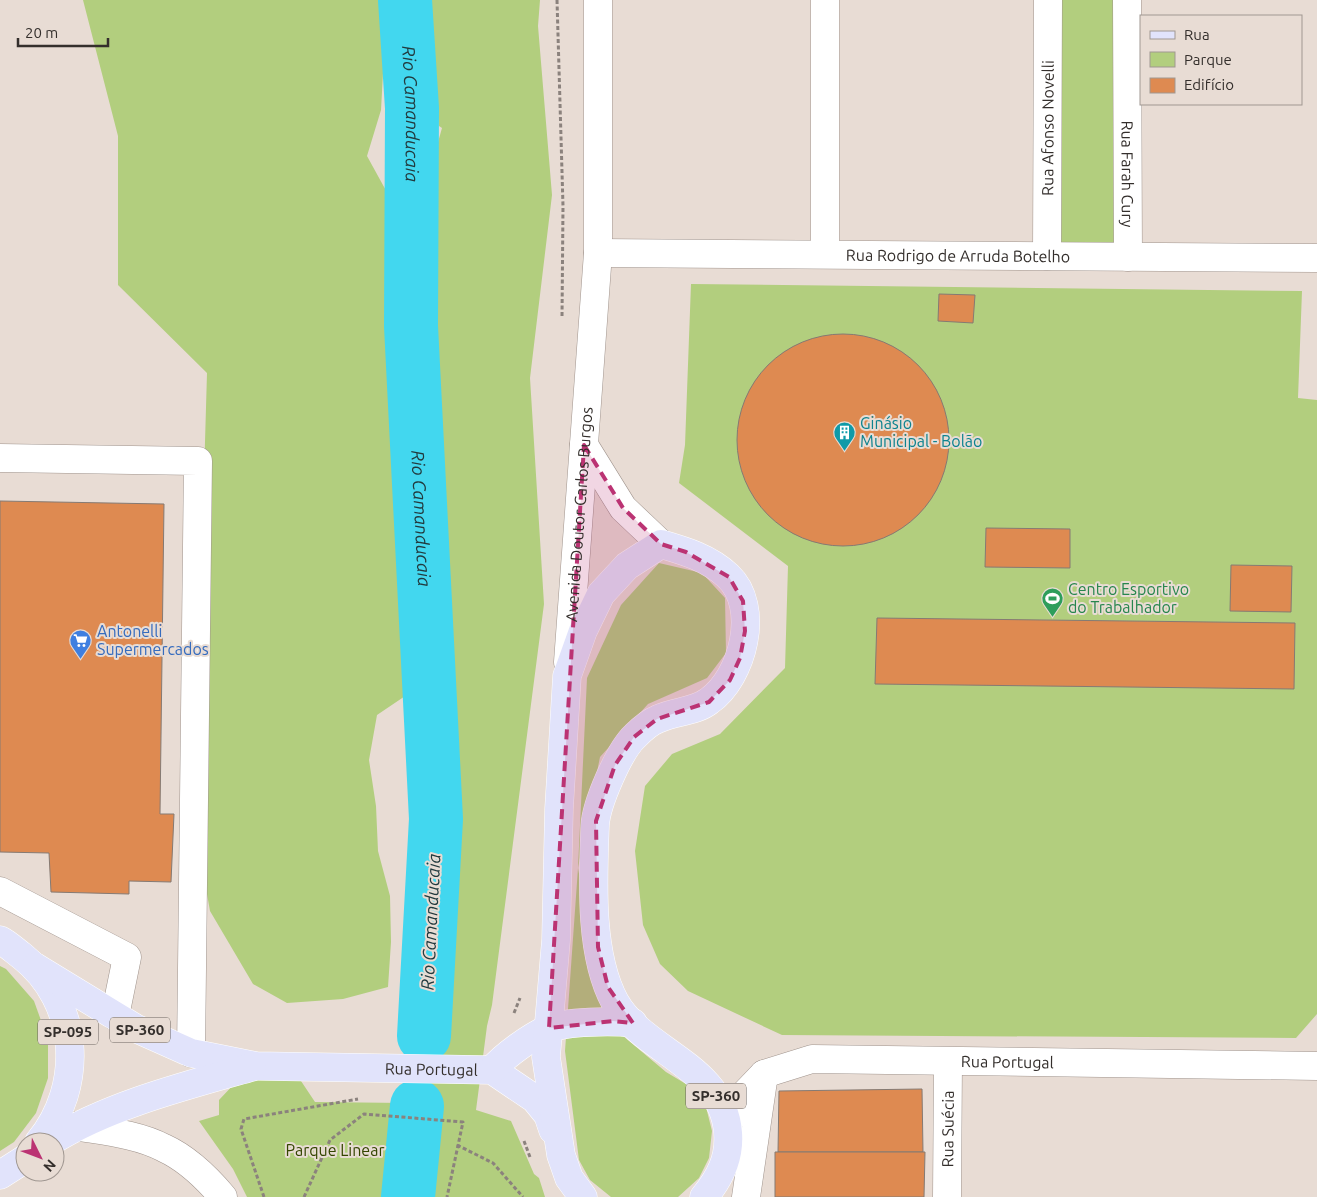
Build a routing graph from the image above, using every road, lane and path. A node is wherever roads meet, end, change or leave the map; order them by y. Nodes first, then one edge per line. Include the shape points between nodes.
1 (598, 0) edge
2 (825, 0) edge
3 (1048, 0) edge
4 (1127, 0) edge
5 (598, 253) junction
6 (825, 254) junction
7 (1046, 256) junction
8 (1128, 257) junction
9 (1317, 258) edge
10 (584, 445) junction
11 (0, 458) edge
12 (661, 544) junction
13 (567, 676) junction
14 (0, 891) edge
15 (0, 940) edge
16 (35, 967) junction
17 (116, 1016) junction
18 (633, 1023) junction
19 (549, 1028) junction
20 (191, 1053) junction
21 (948, 1062) junction
22 (256, 1066) junction
23 (1317, 1066) edge
24 (486, 1070) junction
25 (764, 1074) junction
26 (367, 1098) dead end
27 (728, 1125) junction
28 (74, 1126) junction
29 (48, 1132) edge
30 (65, 1132) edge
31 (457, 1145) junction
32 (561, 1155) junction
33 (727, 1156) junction
34 (223, 1197) edge
35 (264, 1197) edge
36 (304, 1197) edge
37 (447, 1197) edge
38 (524, 1197) edge
39 (583, 1197) edge
40 (704, 1197) edge
41 (729, 1197) edge
42 (746, 1197) edge
43 (947, 1197) edge

1 - 5 street, Avenida Doutor Carlos Burgos
2 - 6 street
3 - 7 street, Rua Afonso Novelli
4 - 8 street, Rua Farah Cury
5 - 6 street, Rua Rodrigo de Arruda Botelho
5 - 10 street, Avenida Doutor Carlos Burgos
6 - 7 street, Rua Rodrigo de Arruda Botelho
7 - 8 street, Rua Rodrigo de Arruda Botelho
8 - 9 street, Rua Rodrigo de Arruda Botelho
10 - 12 street via 623,508
10 - 13 street, Avenida Doutor Carlos Burgos
11 - 20 street via 198,461
12 - 13 main road via 627,566 601,594
12 - 18 main road via 711,563 729,577 743,600 745,631 740,658 730,680 709,702 657,719 634,738 615,765 596,822 594,868 598,947 616,1004
13 - 19 main road, Avenida Doutor Carlos Burgos
14 - 17 street via 127,957
15 - 16 main road, SP-095
16 - 17 main road, Rua Portugal / SP-360
16 - 29 main road, SP-095 via 59,1002 70,1043 68,1085 54,1125
17 - 20 main road, Rua Portugal / SP-360 via 134,1028
18 - 19 main road via 606,1021
18 - 27 main road, SP-360 via 704,1080 720,1100
19 - 24 main road
19 - 32 main road, Avenida Doutor Carlos Burgos via 546,1057
20 - 22 main road, Rua Portugal / SP-360
21 - 23 street, Rua Portugal
21 - 25 street, Rua Portugal via 812,1059
21 - 43 street, Rua Suécia
22 - 24 main road, Rua Portugal / SP-360
22 - 28 main road, Rua Portugal / SP-360 via 181,1087
24 - 32 main road, Rua Portugal via 534,1100 548,1115
25 - 27 street, Rua Portugal via 740,1099
25 - 42 street
26 - 35 path via 244,1119 241,1129
27 - 33 main road, SP-360
28 - 30 main road, Rua Portugal / SP-360
28 - 34 street via 164,1147 204,1175
31 - 36 path via 463,1122 364,1114 330,1140
31 - 37 path
31 - 38 path via 493,1163
32 - 39 main road via 569,1178
33 - 40 main road, SP-360 via 717,1182
33 - 41 main road, SP-360

